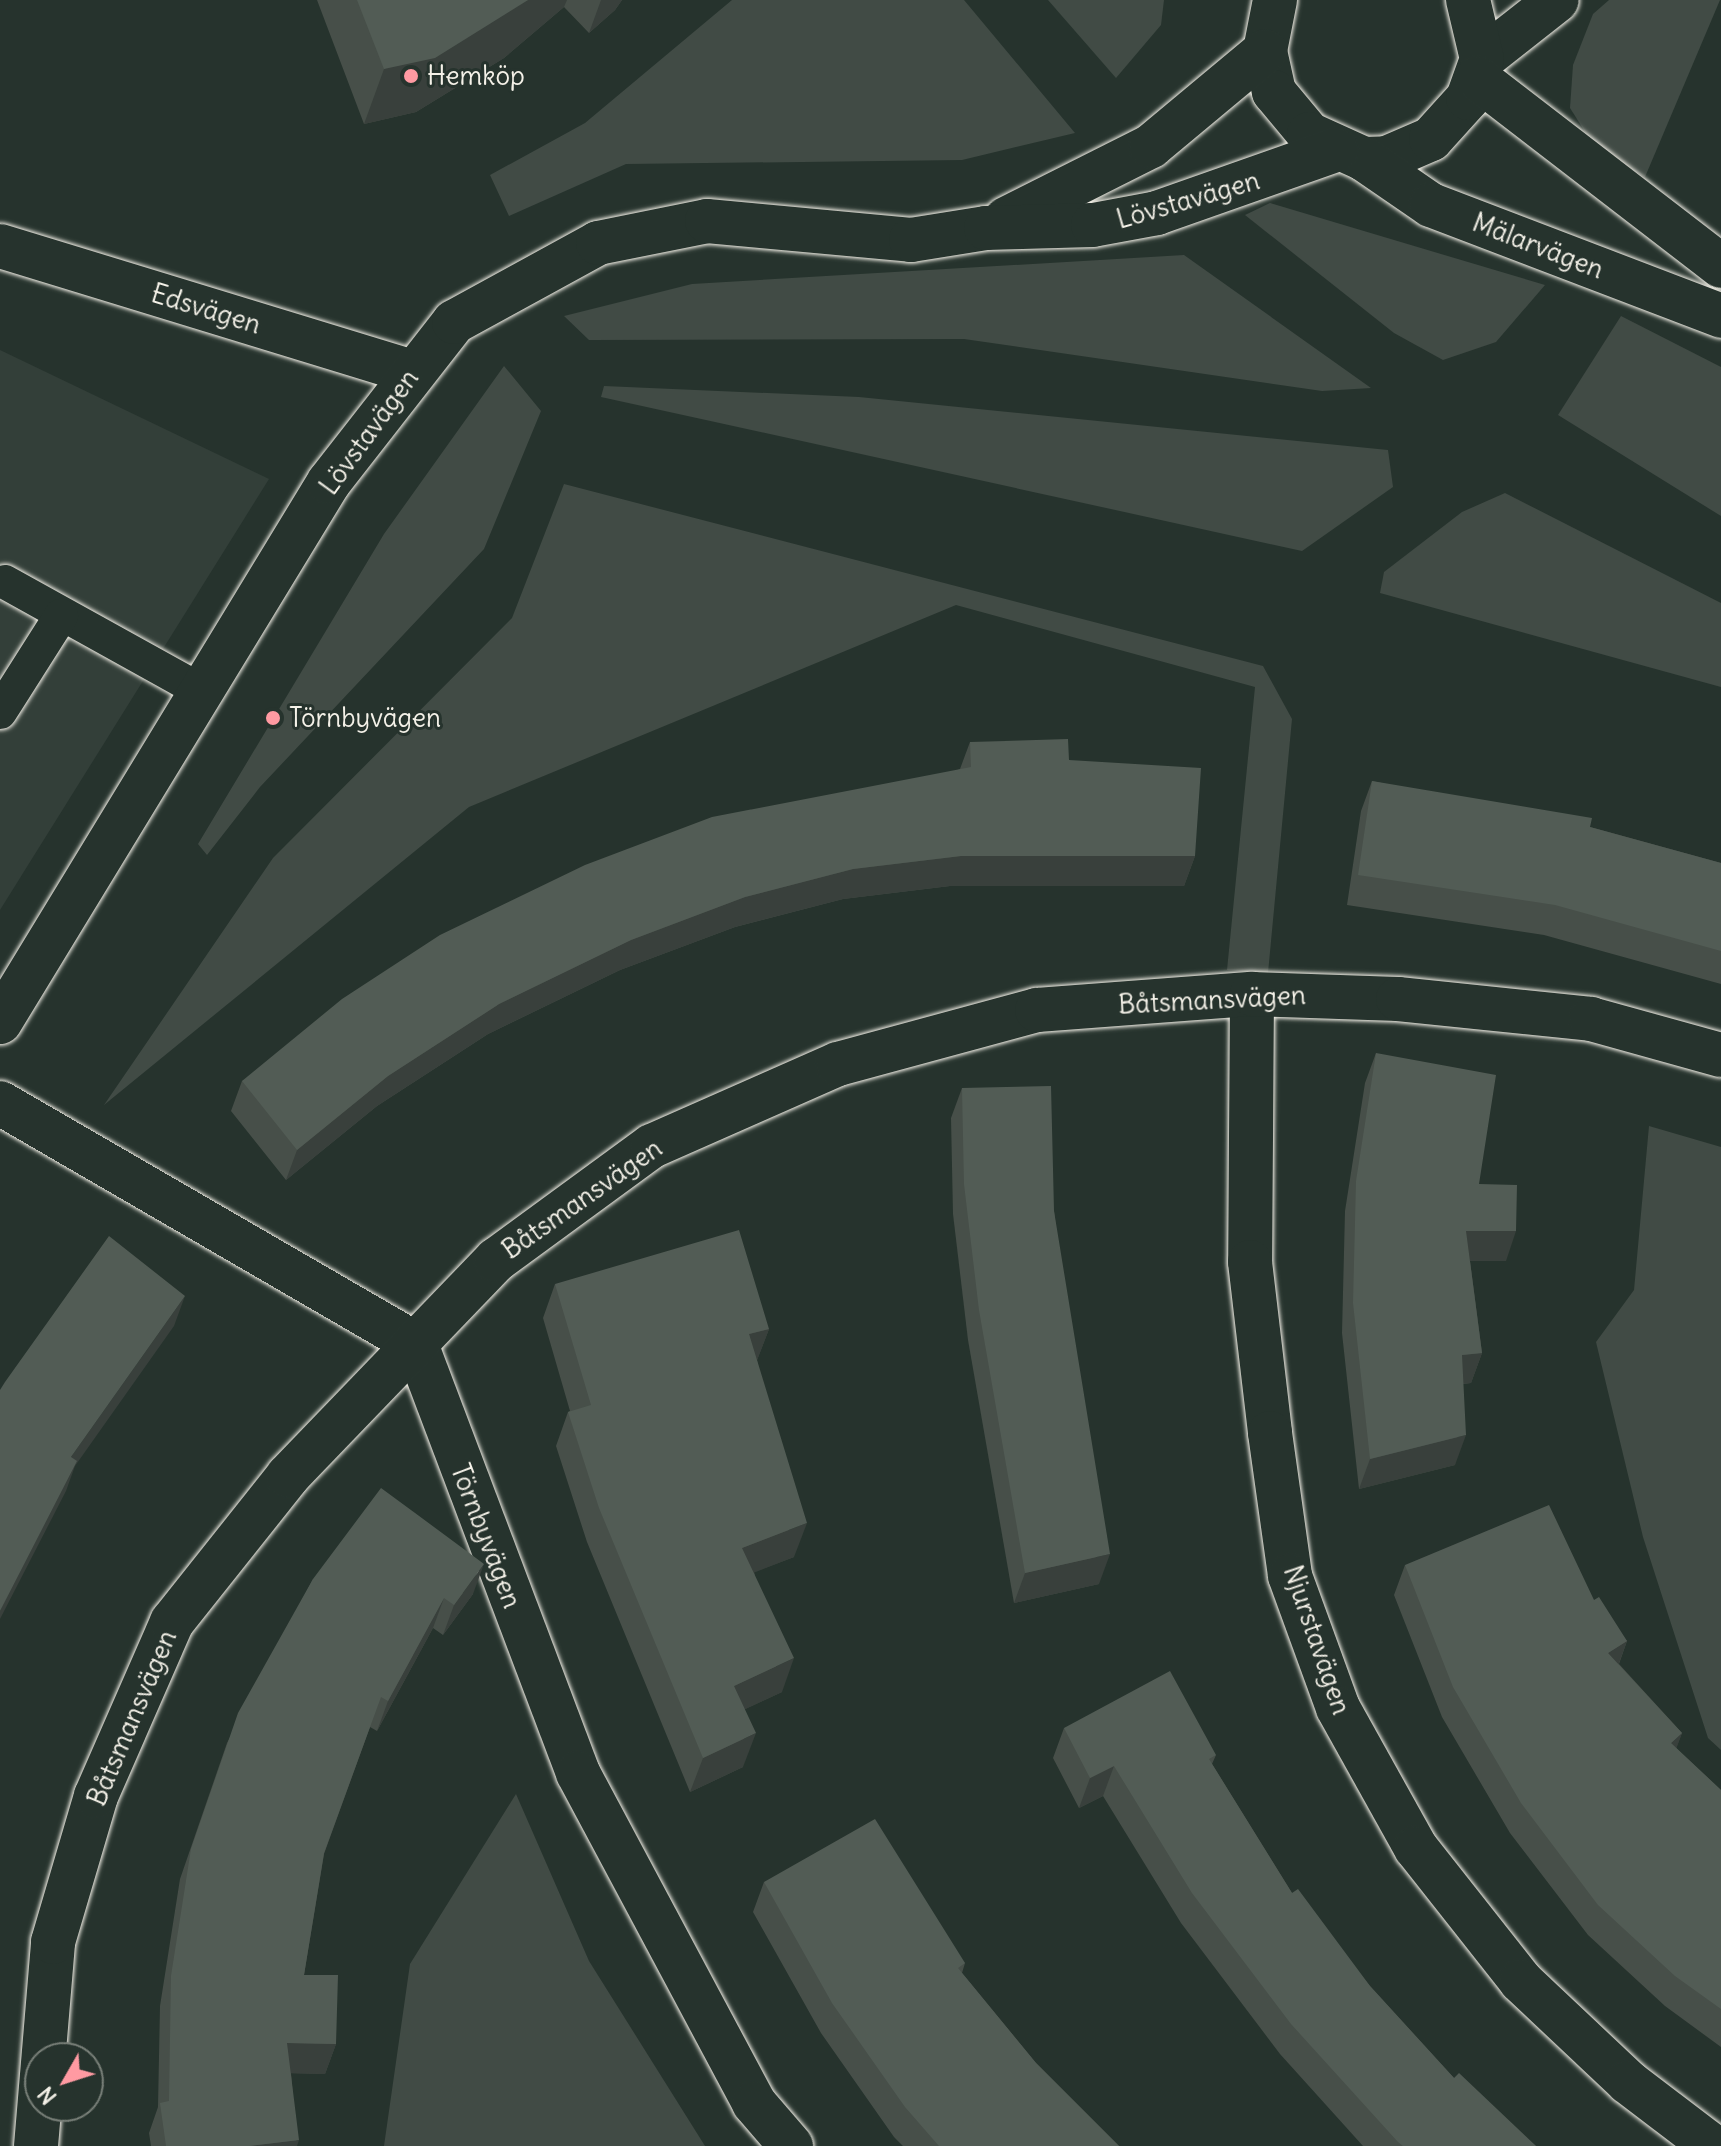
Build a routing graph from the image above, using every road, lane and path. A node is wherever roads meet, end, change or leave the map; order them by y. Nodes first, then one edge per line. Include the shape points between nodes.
1 (1468, 0) edge
2 (1557, 0) edge
3 (1266, 16) edge
4 (1480, 68) junction
5 (1350, 154) junction
6 (986, 228) junction
7 (0, 246) edge
8 (1721, 266) edge
9 (1721, 316) edge
10 (411, 372) junction
11 (5, 582) dead end
12 (61, 616) junction
13 (205, 693) junction
14 (0, 712) edge
15 (1252, 994) junction
16 (0, 1022) edge
17 (1721, 1055) edge
18 (0, 1103) edge
19 (416, 1344) junction
20 (36, 2146) edge
21 (791, 2146) edge
22 (1712, 2146) edge

1 - 4 street
2 - 4 street, Lövstavägen
3 - 5 street, Mälarvägen via 1274,92 1289,114
3 - 6 street, Lövstavägen via 1151,146 1076,189
4 - 5 street, Lövstavägen via 1431,139 1387,158
4 - 8 street
5 - 6 street, Lövstavägen via 1157,213 1093,225
5 - 9 street, Mälarvägen via 1431,205
6 - 10 street, Lövstavägen via 911,240 707,221 598,243 454,322
7 - 10 street, Edsvägen
10 - 13 street, Lövstavägen via 329,482
11 - 12 lane
12 - 13 lane
12 - 14 lane
13 - 16 street, Lövstavägen
15 - 17 street, Båtsmansvägen via 1398,999 1591,1019
15 - 19 street, Båtsmansvägen via 1037,1010 838,1064 652,1146 496,1260
15 - 22 street, Njurstavägen via 1250,1262 1290,1576 1338,1708 1416,1848 1521,1981 1628,2082
18 - 19 street
19 - 20 street, Båtsmansvägen via 288,1476 172,1622 96,1796 53,1942
19 - 21 street, Törnbyvägen via 578,1773 754,2103

